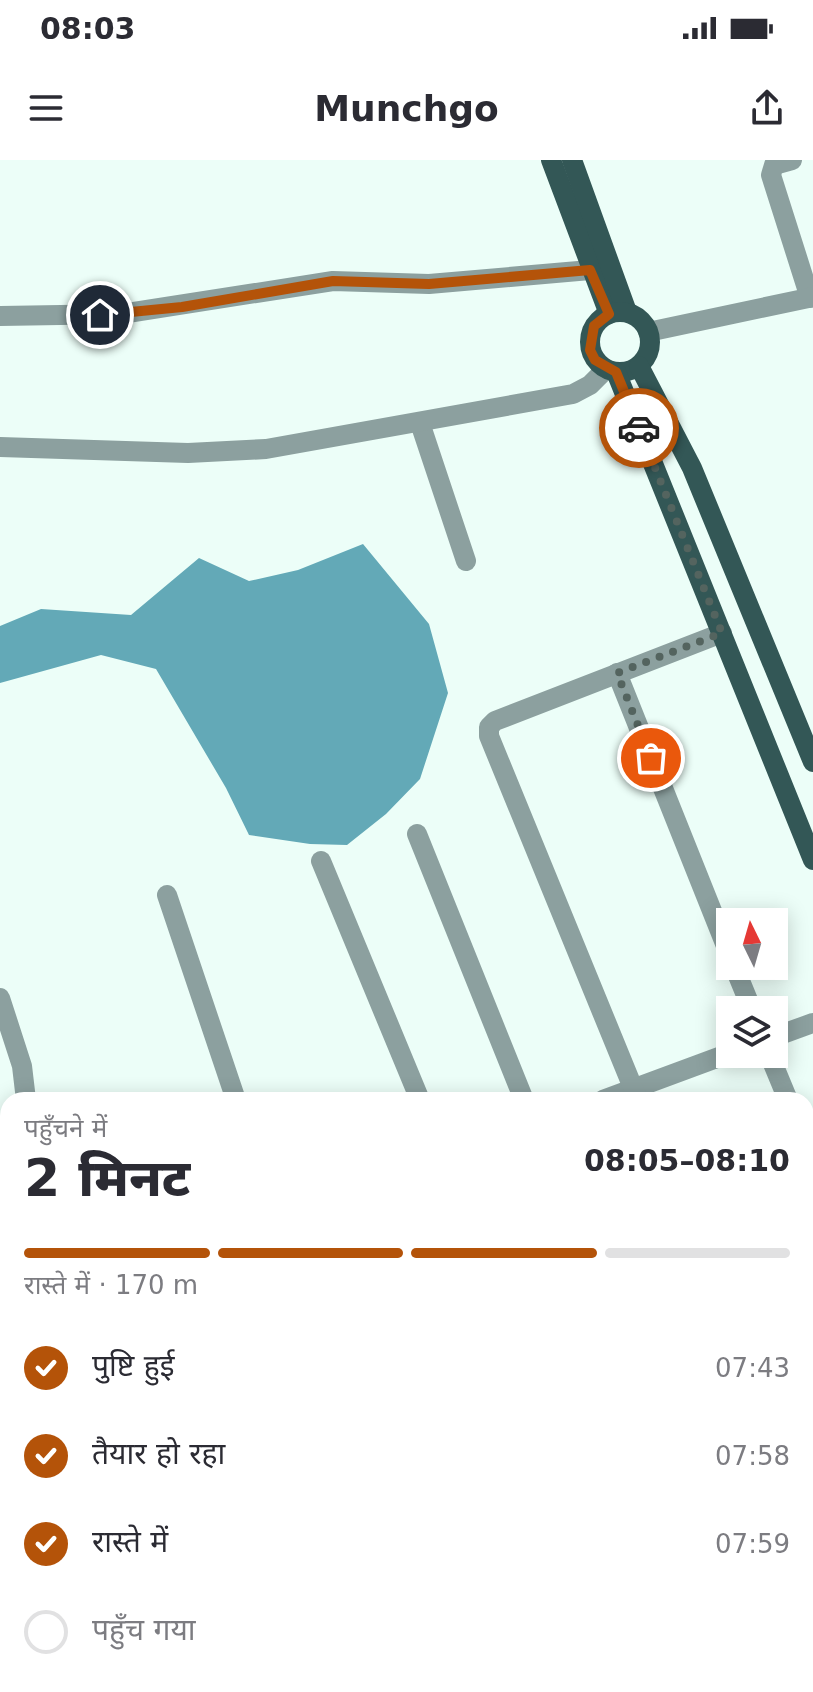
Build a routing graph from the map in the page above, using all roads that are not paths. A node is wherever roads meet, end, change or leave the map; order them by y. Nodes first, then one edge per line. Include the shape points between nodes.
1 (551, 160) edge
2 (572, 160) edge
3 (792, 160) edge
4 (590, 270) junction
5 (812, 298) edge
6 (618, 313) junction
7 (0, 316) edge
8 (648, 332) junction
9 (639, 366) junction
10 (611, 371) junction
11 (420, 423) junction
12 (0, 447) edge
13 (466, 561) dead end
14 (722, 633) junction
15 (617, 673) junction
16 (813, 762) edge
17 (417, 834) dead end
18 (813, 860) edge
19 (321, 861) dead end
20 (167, 895) dead end
21 (716, 921) edge
22 (0, 998) edge
23 (813, 1023) edge
24 (788, 1032) edge
25 (716, 1059) edge
26 (775, 1068) edge
27 (25, 1092) edge
28 (233, 1092) edge
29 (417, 1092) edge
30 (521, 1092) edge
31 (634, 1092) edge
32 (640, 1092) edge
33 (785, 1092) edge

1 - 4 main road
2 - 6 main road
3 - 5 street via 774,165 771,175
4 - 6 main road
4 - 7 street via 429,284 333,281 121,314
5 - 8 street
6 - 8 main road via 638,317
6 - 10 main road via 594,326 590,339 595,360
8 - 9 main road via 649,351
9 - 10 main road
9 - 16 main road via 692,468
10 - 11 street via 573,394
10 - 14 main road
11 - 12 street via 229,452
11 - 13 street
14 - 15 street
14 - 18 main road
15 - 21 street
15 - 31 street via 495,721 488,731
17 - 30 street
19 - 29 street
20 - 28 street
22 - 27 street
23 - 24 street
25 - 32 street
26 - 33 street

